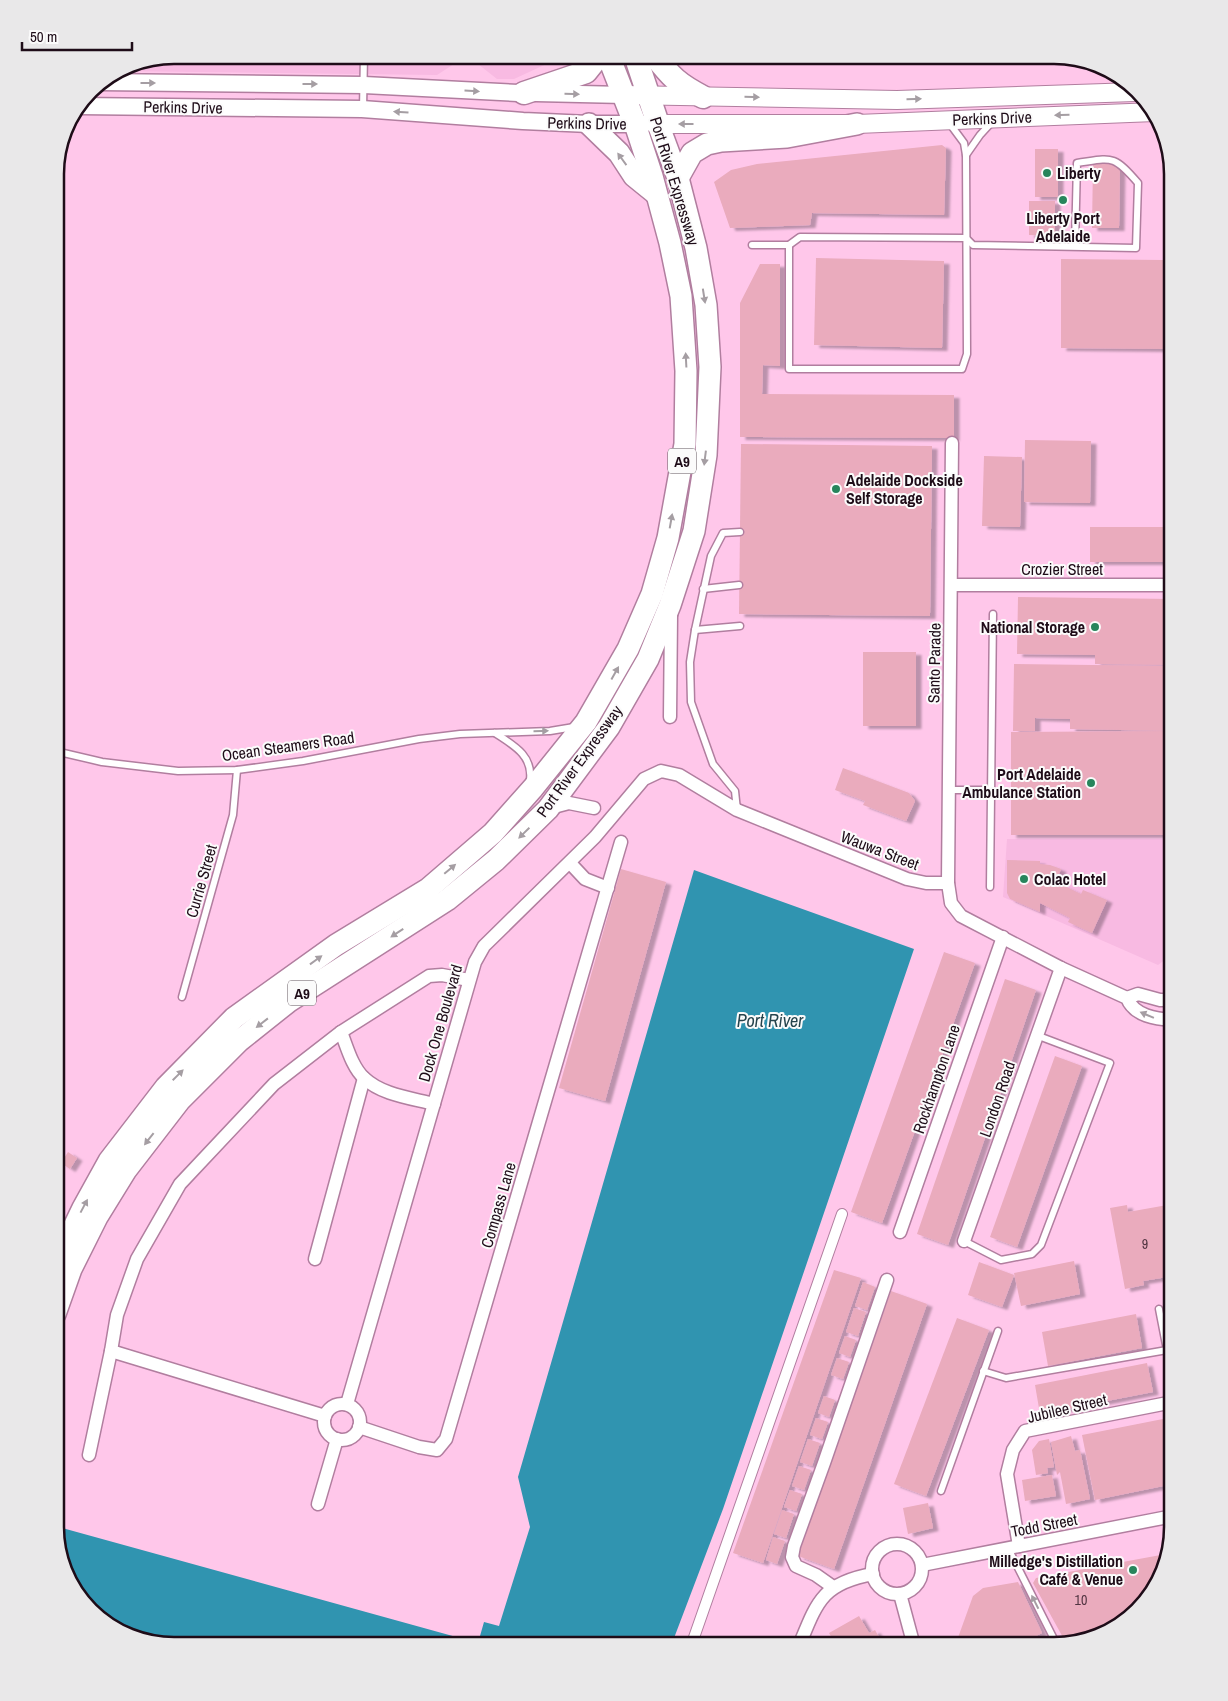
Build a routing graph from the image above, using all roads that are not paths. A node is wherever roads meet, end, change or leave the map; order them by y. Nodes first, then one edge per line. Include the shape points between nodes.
1 (364, 64) edge
2 (592, 64) edge
3 (612, 64) edge
4 (638, 64) edge
5 (662, 64) edge
6 (113, 82) edge
7 (364, 85) junction
8 (1128, 92) edge
9 (521, 93) junction
10 (624, 95) junction
11 (648, 96) junction
12 (703, 97) junction
13 (87, 106) edge
14 (362, 109) junction
15 (1145, 112) edge
16 (999, 118) junction
17 (946, 120) junction
18 (589, 124) junction
19 (635, 124) junction
20 (658, 124) junction
21 (857, 124) junction
22 (966, 155) junction
23 (678, 178) junction
24 (655, 193) junction
25 (966, 238) junction
26 (752, 245) dead end
27 (789, 245) junction
28 (1075, 245) junction
29 (952, 443) dead end
30 (740, 532) dead end
31 (952, 585) junction
32 (1164, 585) edge
33 (739, 586) dead end
34 (704, 589) junction
35 (670, 605) junction
36 (993, 614) dead end
37 (740, 626) dead end
38 (696, 630) junction
39 (670, 717) dead end
40 (586, 722) junction
41 (495, 733) junction
42 (64, 752) edge
43 (237, 770) junction
44 (949, 790) junction
45 (991, 790) junction
46 (527, 794) junction
47 (594, 808) dead end
48 (548, 809) junction
49 (737, 810) junction
50 (621, 842) dead end
51 (570, 863) junction
52 (948, 884) junction
53 (990, 886) dead end
54 (608, 888) junction
55 (1003, 938) junction
56 (1061, 968) junction
57 (469, 980) junction
58 (182, 997) dead end
59 (1128, 998) junction
60 (1164, 1000) edge
61 (1164, 1020) edge
62 (341, 1032) junction
63 (1036, 1036) junction
64 (364, 1078) junction
65 (434, 1104) junction
66 (842, 1214) dead end
67 (900, 1232) dead end
68 (964, 1241) joint
69 (64, 1247) edge
70 (315, 1259) dead end
71 (886, 1280) dead end
72 (64, 1288) edge
73 (1159, 1309) dead end
74 (998, 1331) dead end
75 (1164, 1335) edge
76 (111, 1351) junction
77 (1164, 1351) edge
78 (983, 1371) junction
79 (347, 1404) junction
80 (1164, 1404) edge
81 (325, 1416) junction
82 (359, 1427) junction
83 (337, 1439) junction
84 (89, 1455) dead end
85 (941, 1491) dead end
86 (318, 1504) dead end
87 (1164, 1518) edge
88 (1014, 1547) junction
89 (922, 1565) junction
90 (873, 1574) junction
91 (833, 1587) junction
92 (900, 1594) junction
93 (694, 1637) edge
94 (802, 1637) edge
95 (912, 1637) edge
96 (1053, 1637) edge

1 - 7 lane
2 - 9 highway via 586,72
3 - 10 highway, Port River Expressway / A9
4 - 11 highway, Port River Expressway / A9
5 - 12 highway via 682,86
6 -> 7 street, Perkins Drive
7 -> 9 street, Perkins Drive
7 - 14 lane
12 -> 8 main road, Perkins Drive via 897,100
9 -> 10 street, Perkins Drive
10 - 11 main road, Perkins Drive
10 - 19 highway, Port River Expressway / A9
11 - 12 main road, Perkins Drive
11 - 20 highway, Port River Expressway / A9
13 - 14 street, Perkins Drive
18 -> 14 street, Perkins Drive
15 -> 16 main road, Perkins Drive
16 - 17 main road, Perkins Drive
16 - 22 lane via 986,128
17 - 21 main road, Perkins Drive
17 - 22 lane via 964,143
18 - 19 street, Perkins Drive
24 -> 18 highway via 634,176 619,153
19 - 20 street, Perkins Drive
19 - 24 highway, Port River Expressway / A9
21 -> 20 main road, Perkins Drive
20 - 23 highway, Port River Expressway / A9
21 - 23 highway via 787,137 707,144 692,154
22 - 25 lane
23 -> 35 highway, Port River Expressway / A9 via 696,248 706,305 710,367 706,455 695,521
40 -> 24 highway, Port River Expressway / A9 via 628,649 652,594 668,538 685,444 686,371 680,296 670,243
25 - 27 lane via 800,237
25 - 27 lane via 967,354 962,369 790,369
25 - 28 lane via 973,245
26 - 27 lane
28 - 28 lane via 1077,163 1110,159 1124,166 1138,182 1136,248
29 - 31 street, Santo Parade
30 - 34 lane via 722,533 711,556
31 - 32 street, Crozier Street
31 - 44 street, Santo Parade
33 - 34 lane
34 - 38 lane
35 - 39 street
35 - 48 highway, Port River Expressway / A9 via 648,659 609,727
36 - 45 lane
37 - 38 lane
38 - 49 lane via 690,662 691,702 713,764 735,791
41 -> 40 lane, Ocean Steamers Road via 563,730
40 - 46 highway, Port River Expressway / A9
41 - 43 lane, Ocean Steamers Road via 419,739
41 - 46 lane via 528,761 531,772
42 - 43 lane, Ocean Steamers Road via 102,762 168,770
43 - 58 lane, Currie Street via 233,816
44 - 45 lane
44 - 52 street, Santo Parade
45 - 53 lane
69 -> 46 highway, Port River Expressway / A9 via 108,1161 166,1087 234,1018 336,945 428,889 493,833
47 - 48 street via 569,804
48 -> 72 highway, Port River Expressway / A9 via 496,860 447,900 288,1002 246,1035 180,1100 126,1170 97,1217
49 - 51 street, Dock One Boulevard via 679,775 661,771 644,778
49 - 52 street, Wauwa Street via 907,879
50 - 54 street, Compass Lane
51 - 54 street via 586,879
51 - 57 street, Dock One Boulevard via 484,946
52 - 55 street via 951,902 962,916
54 - 82 street, Compass Lane via 446,1439 437,1450 420,1448
55 - 56 street
55 - 67 street, Rockhampton Lane
56 - 59 street
56 - 63 street, London Road
57 - 62 street via 429,976
57 - 65 street, Dock One Boulevard
59 - 60 street via 1138,994
61 -> 59 street via 1146,1016 1131,1007
62 - 64 street via 353,1063
62 - 76 street via 274,1084 180,1184 137,1259 117,1315
63 - 68 street, London Road
63 - 68 lane via 1110,1063 1042,1245 1032,1254 1001,1260
64 - 65 street via 387,1093
64 - 70 street
65 - 79 street, Dock One Boulevard
66 - 93 street
71 - 91 street via 792,1557 796,1566
73 - 75 lane
74 - 78 lane
76 - 81 street
76 - 84 street
77 - 78 lane via 1006,1378
78 - 85 lane
79 - 81 street via 330,1408
79 - 82 street via 360,1417
80 - 88 street, Jubilee Street via 1026,1431 1013,1450 1007,1474
81 - 83 street via 324,1426
82 - 83 street via 354,1435
83 - 86 street
87 - 88 street, Todd Street
88 - 89 street, Todd Street
96 -> 88 lane
89 - 90 street via 914,1550 893,1544 877,1554
89 - 92 street via 916,1586
90 - 91 street via 852,1578
90 - 92 street via 882,1590
91 - 94 street via 816,1607
92 - 95 street

